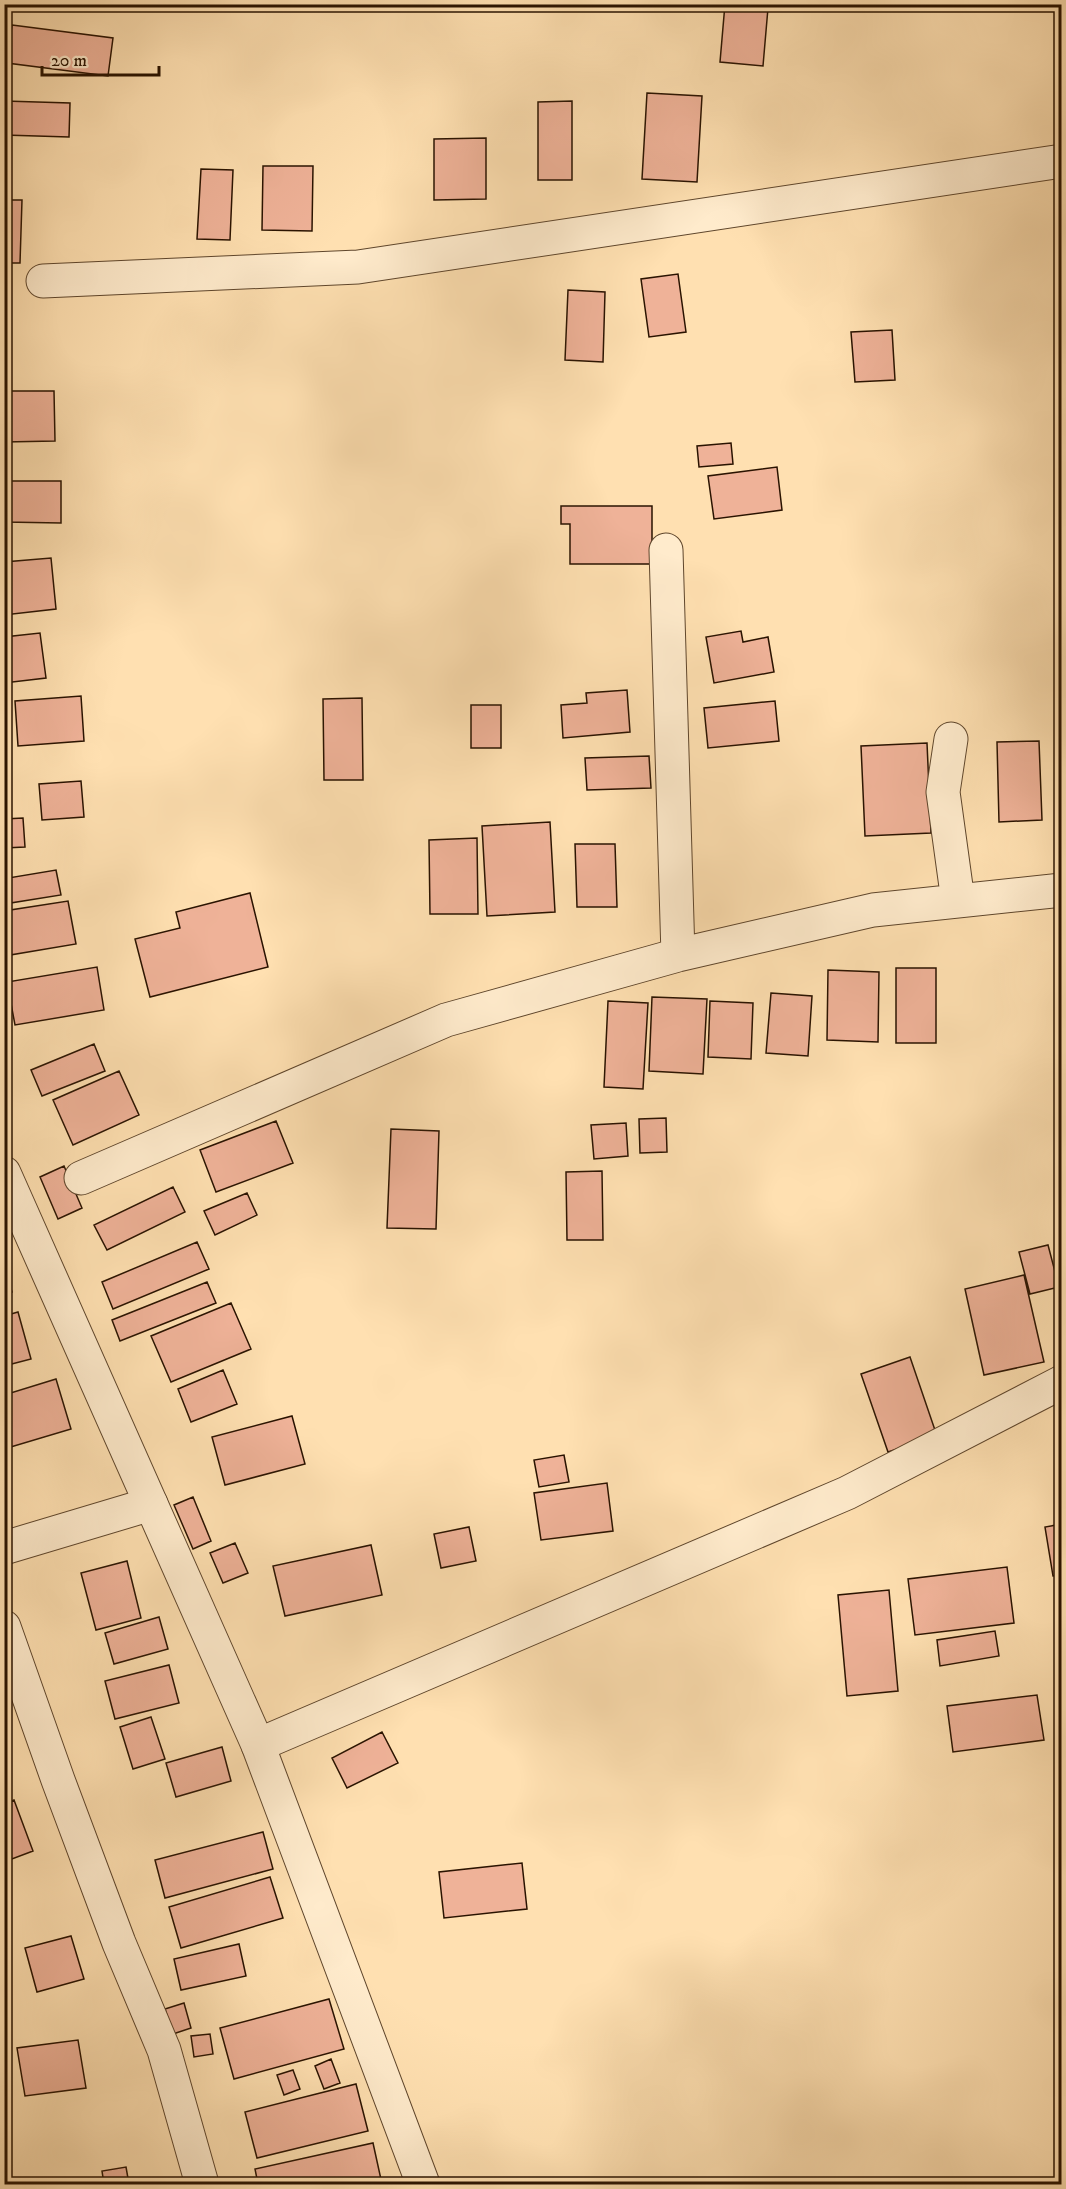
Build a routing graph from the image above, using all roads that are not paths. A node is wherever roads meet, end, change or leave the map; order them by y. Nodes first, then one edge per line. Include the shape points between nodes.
1 (1062, 161) edge
2 (43, 281) dead end
3 (666, 550) dead end
4 (951, 739) dead end
5 (1062, 890) edge
6 (958, 901) junction
7 (678, 956) junction
8 (4, 1173) edge
9 (81, 1178) dead end
10 (1062, 1382) edge
11 (151, 1504) junction
12 (4, 1548) edge
13 (4, 1627) edge
14 (258, 1745) junction
15 (202, 2184) edge
16 (423, 2184) edge

1 - 2 street via 358,267
3 - 7 street
4 - 6 street via 943,792
5 - 6 street
6 - 7 street via 873,910
7 - 9 street via 446,1020
8 - 11 street
10 - 14 street via 847,1492
11 - 12 street
11 - 14 street
13 - 15 street via 119,1943 164,2050
14 - 16 street

